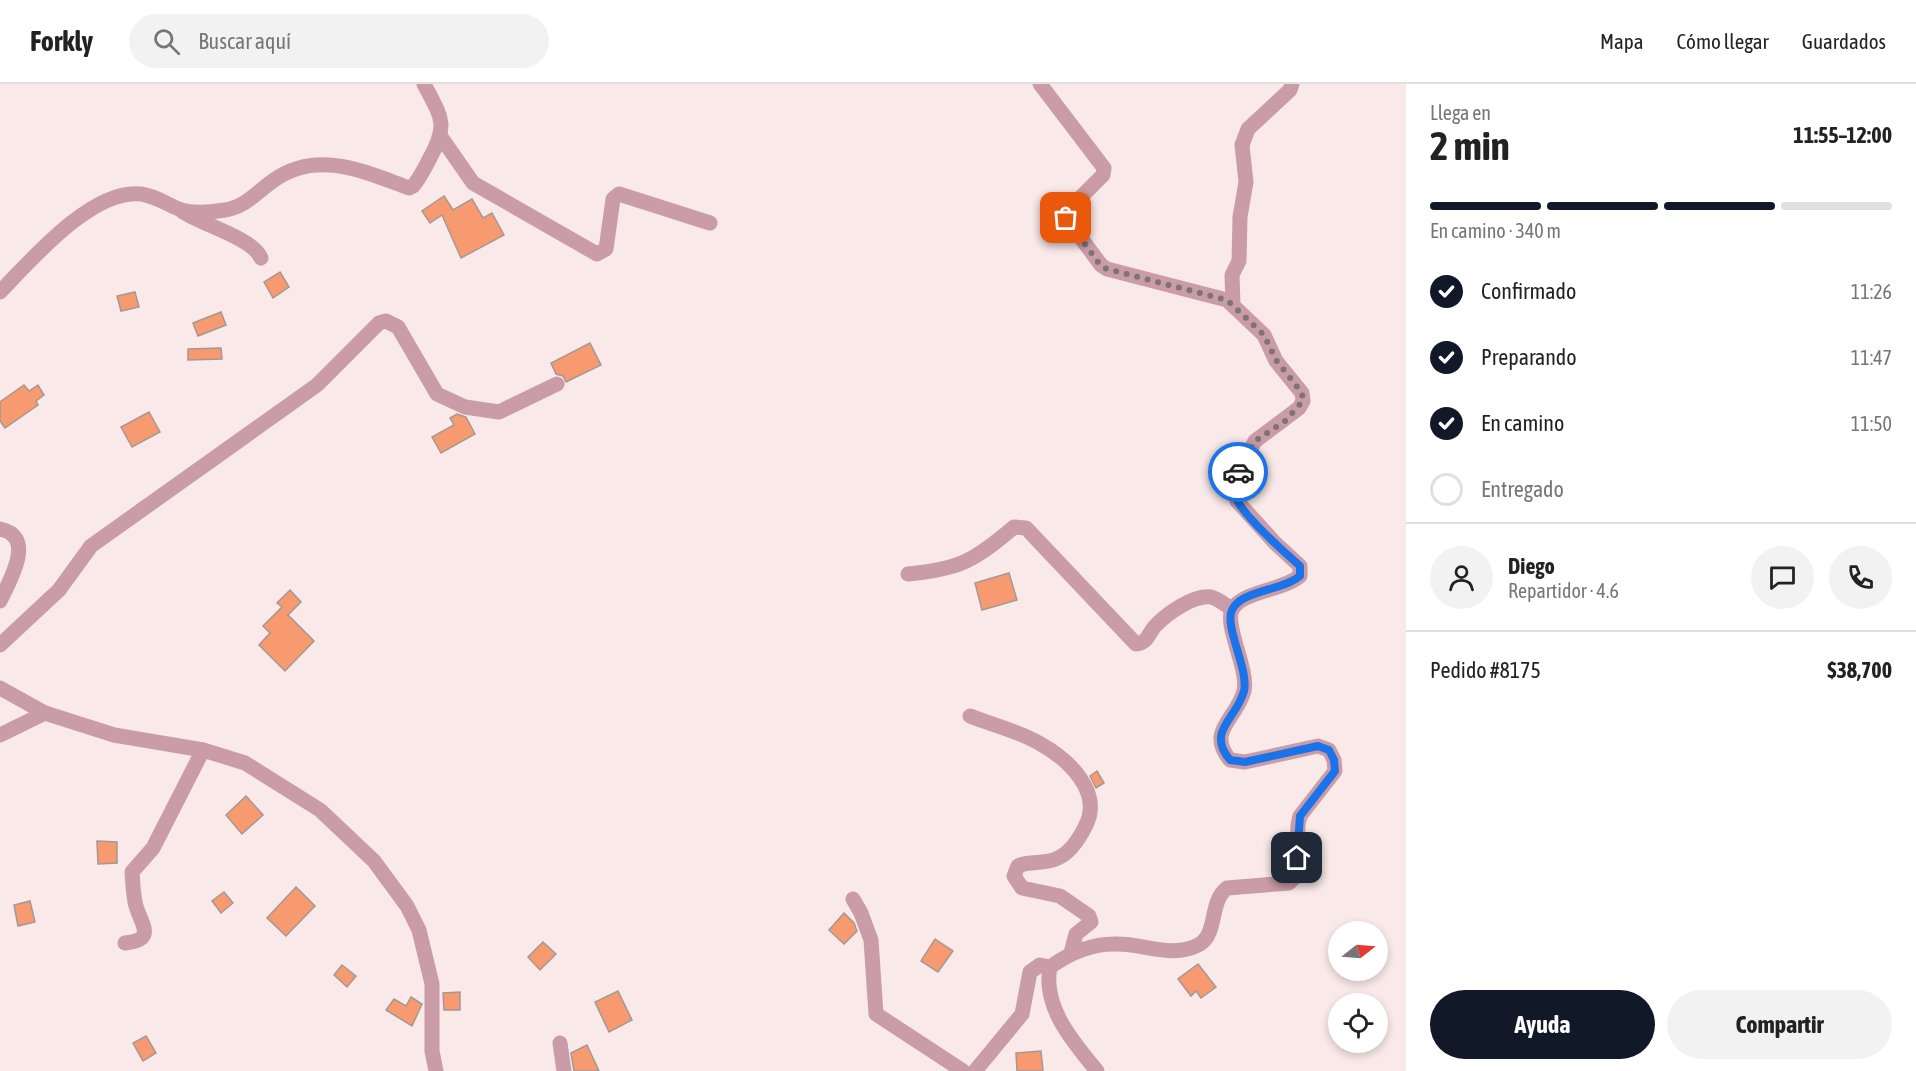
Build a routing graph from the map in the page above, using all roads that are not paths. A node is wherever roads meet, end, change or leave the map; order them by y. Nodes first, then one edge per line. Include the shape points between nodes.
1 (424, 84) edge
2 (1040, 84) edge
3 (1292, 84) edge
4 (441, 137) junction
5 (182, 211) junction
6 (710, 223) dead end
7 (261, 258) dead end
8 (0, 292) edge
9 (1233, 305) junction
10 (557, 384) dead end
11 (0, 529) edge
12 (908, 574) dead end
13 (0, 601) edge
14 (1232, 609) junction
15 (0, 645) edge
16 (0, 688) edge
17 (45, 713) junction
18 (970, 717) dead end
19 (0, 735) edge
20 (203, 750) junction
21 (853, 900) dead end
22 (125, 943) dead end
23 (1071, 952) junction
24 (1050, 967) junction
25 (560, 1043) dead end
26 (436, 1071) edge
27 (564, 1071) edge
28 (963, 1071) edge
29 (975, 1071) edge
30 (1097, 1071) edge

1 - 4 street via 442,123
2 - 9 street via 1104,168 1103,176 1066,212 1066,218 1101,266 1227,300
3 - 9 street via 1248,129 1242,145 1246,182 1239,261 1232,275
4 - 5 street via 416,183 409,188 337,164 305,166 275,179 244,205
4 - 6 street via 473,183 597,254 606,249 613,199 619,194
5 - 7 street via 252,245
5 - 8 street via 143,194 110,197 85,212
9 - 14 street via 1264,335 1276,360 1302,393 1303,401 1285,421 1255,441 1236,476 1235,488 1238,501 1300,566 1300,576 1290,585 1246,596
10 - 15 street via 499,412 465,407 437,394 398,327 386,321 379,323 317,385 91,546 54,595
11 - 13 street via 15,538 20,550 15,571
12 - 14 street via 962,565 1020,525 1136,644 1146,640 1170,614 1195,600 1213,597
14 - 23 street via 1230,618 1244,690 1219,737 1221,749 1230,760 1245,762 1318,746 1329,750 1334,760 1335,771 1300,816 1297,875 1288,883 1227,888 1217,901 1208,936 1193,947 1173,951 1117,944
16 - 17 street
17 - 19 street
17 - 20 street via 114,735
18 - 23 street via 1041,744 1066,764 1090,795 1089,819 1072,847 1050,861 1022,864 1014,876 1022,888 1060,896 1089,916 1091,922 1076,934
20 - 22 street via 153,848 132,873 135,904 145,930 136,942
20 - 26 street via 244,763 320,810 374,861 407,906 419,930 432,984 432,1051
21 - 28 street via 871,940 876,1014
23 - 24 street
24 - 29 street via 1040,965 1030,972 1022,1014
24 - 30 street via 1050,989 1061,1024
25 - 27 street

